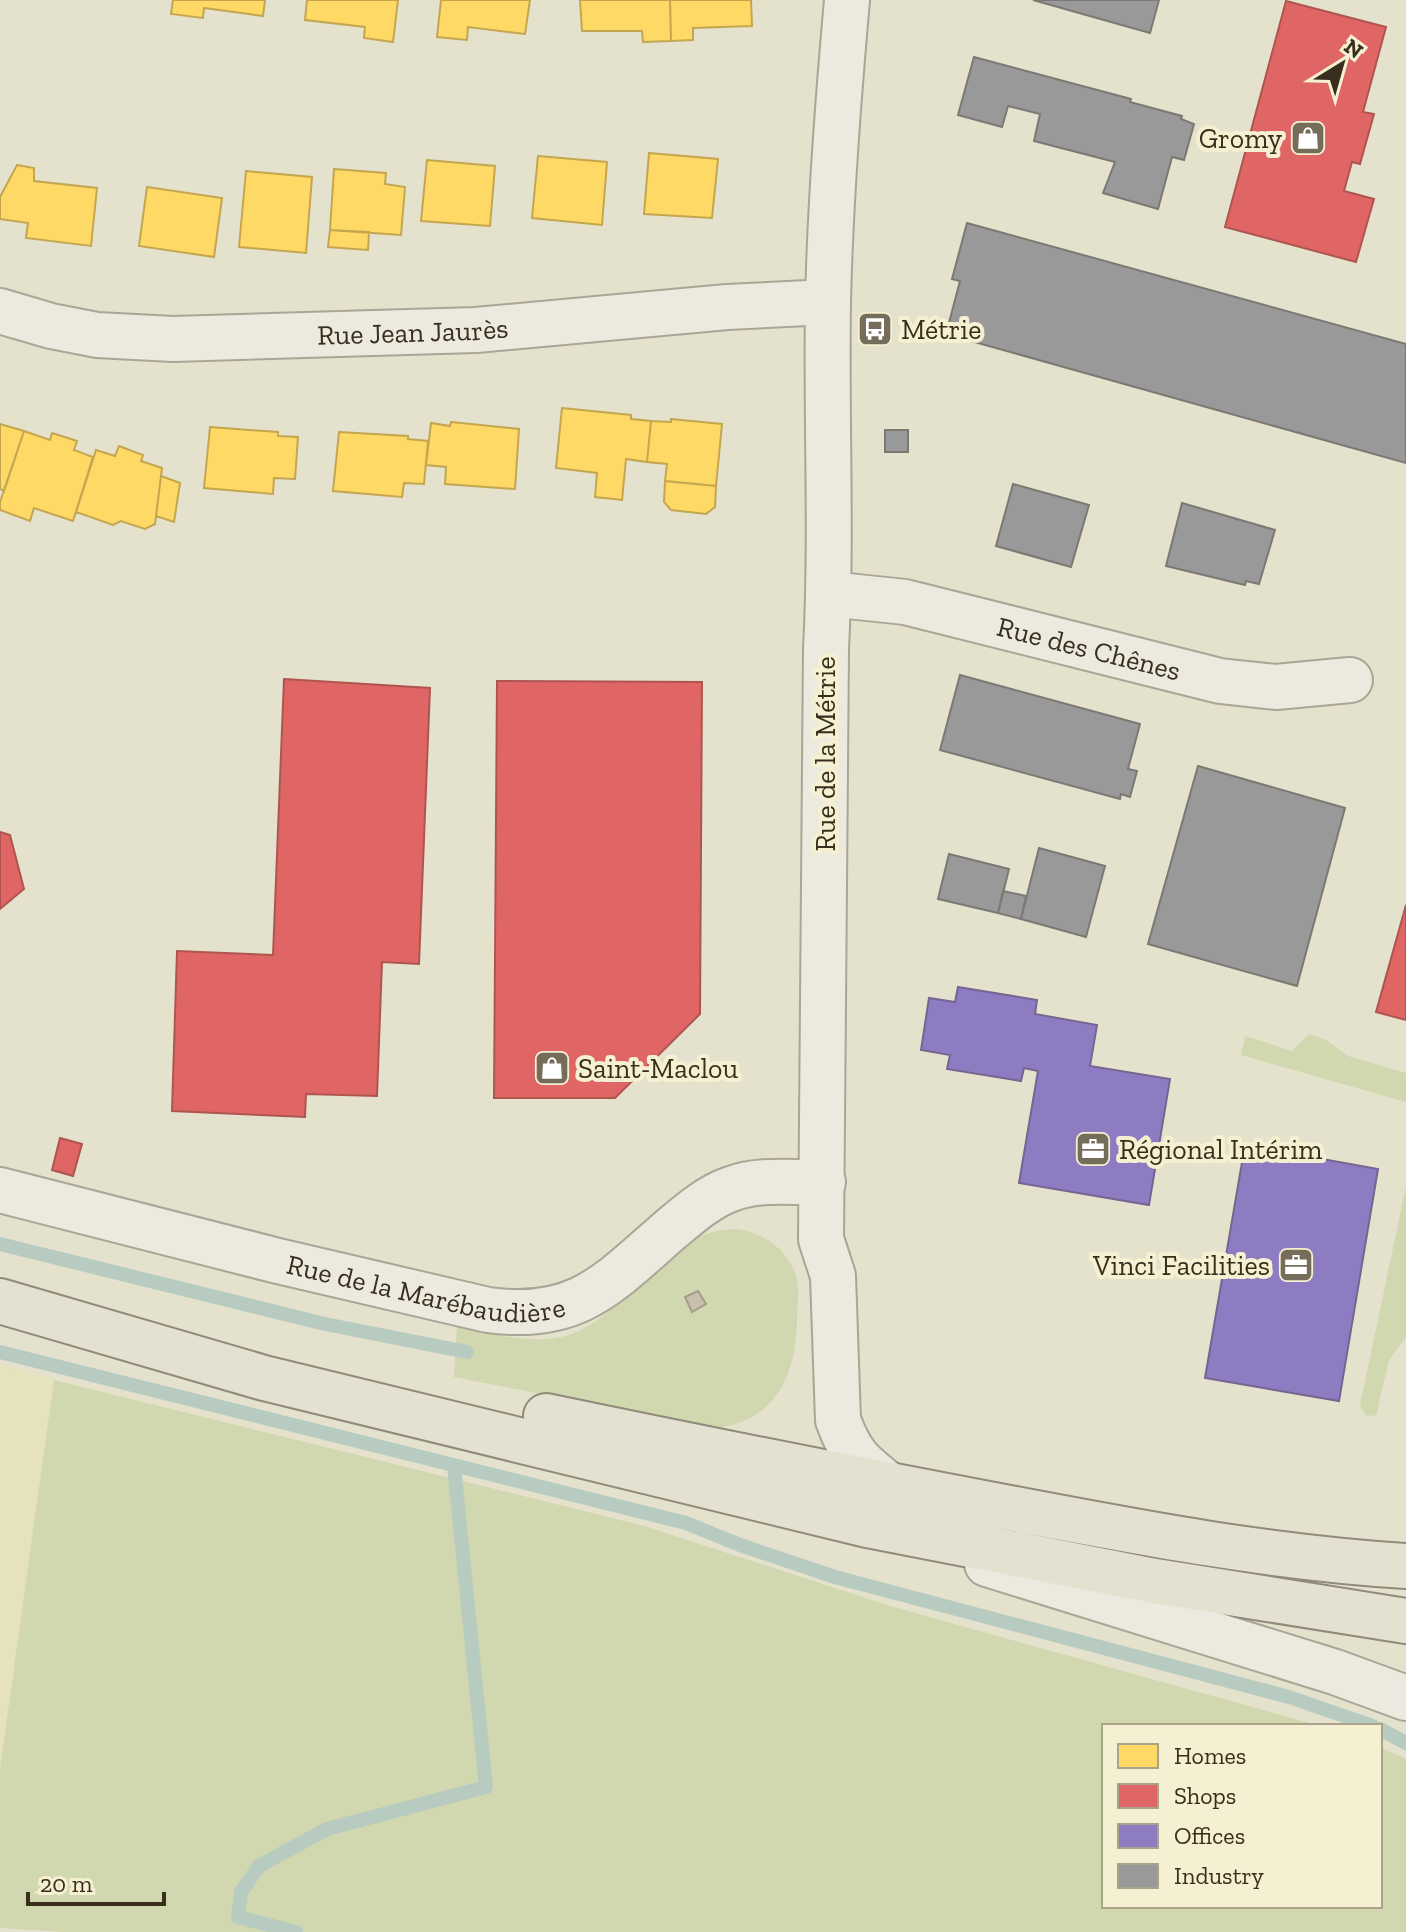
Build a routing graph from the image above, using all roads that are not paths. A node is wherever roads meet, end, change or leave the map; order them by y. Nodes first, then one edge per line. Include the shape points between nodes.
1 (847, 0) edge
2 (828, 302) junction
3 (0, 311) edge
4 (829, 594) junction
5 (1350, 680) dead end
6 (823, 1182) junction
7 (0, 1190) edge
8 (0, 1300) edge
9 (890, 1486) junction
10 (867, 1525) junction
11 (1406, 1566) edge
12 (1406, 1621) edge
13 (1406, 1698) edge

1 - 2 street, Rue de la Métrie
2 - 3 street, Rue Jean Jaurès via 476,330 173,339 97,335
2 - 4 street, Rue de la Métrie
4 - 5 street, Rue des Chênes via 905,602 1220,681 1276,687
4 - 6 street, Rue de la Métrie
6 - 7 street, Rue de la Marébaudière via 758,1182 731,1189 685,1217 592,1294 550,1311 520,1315 278,1261
6 - 9 street, Rue de la Métrie via 821,1239 833,1276 838,1420 856,1458
8 - 9 main road
8 - 10 main road via 264,1378
9 - 11 main road via 1147,1534
10 - 12 main road via 1155,1581
10 - 13 street

